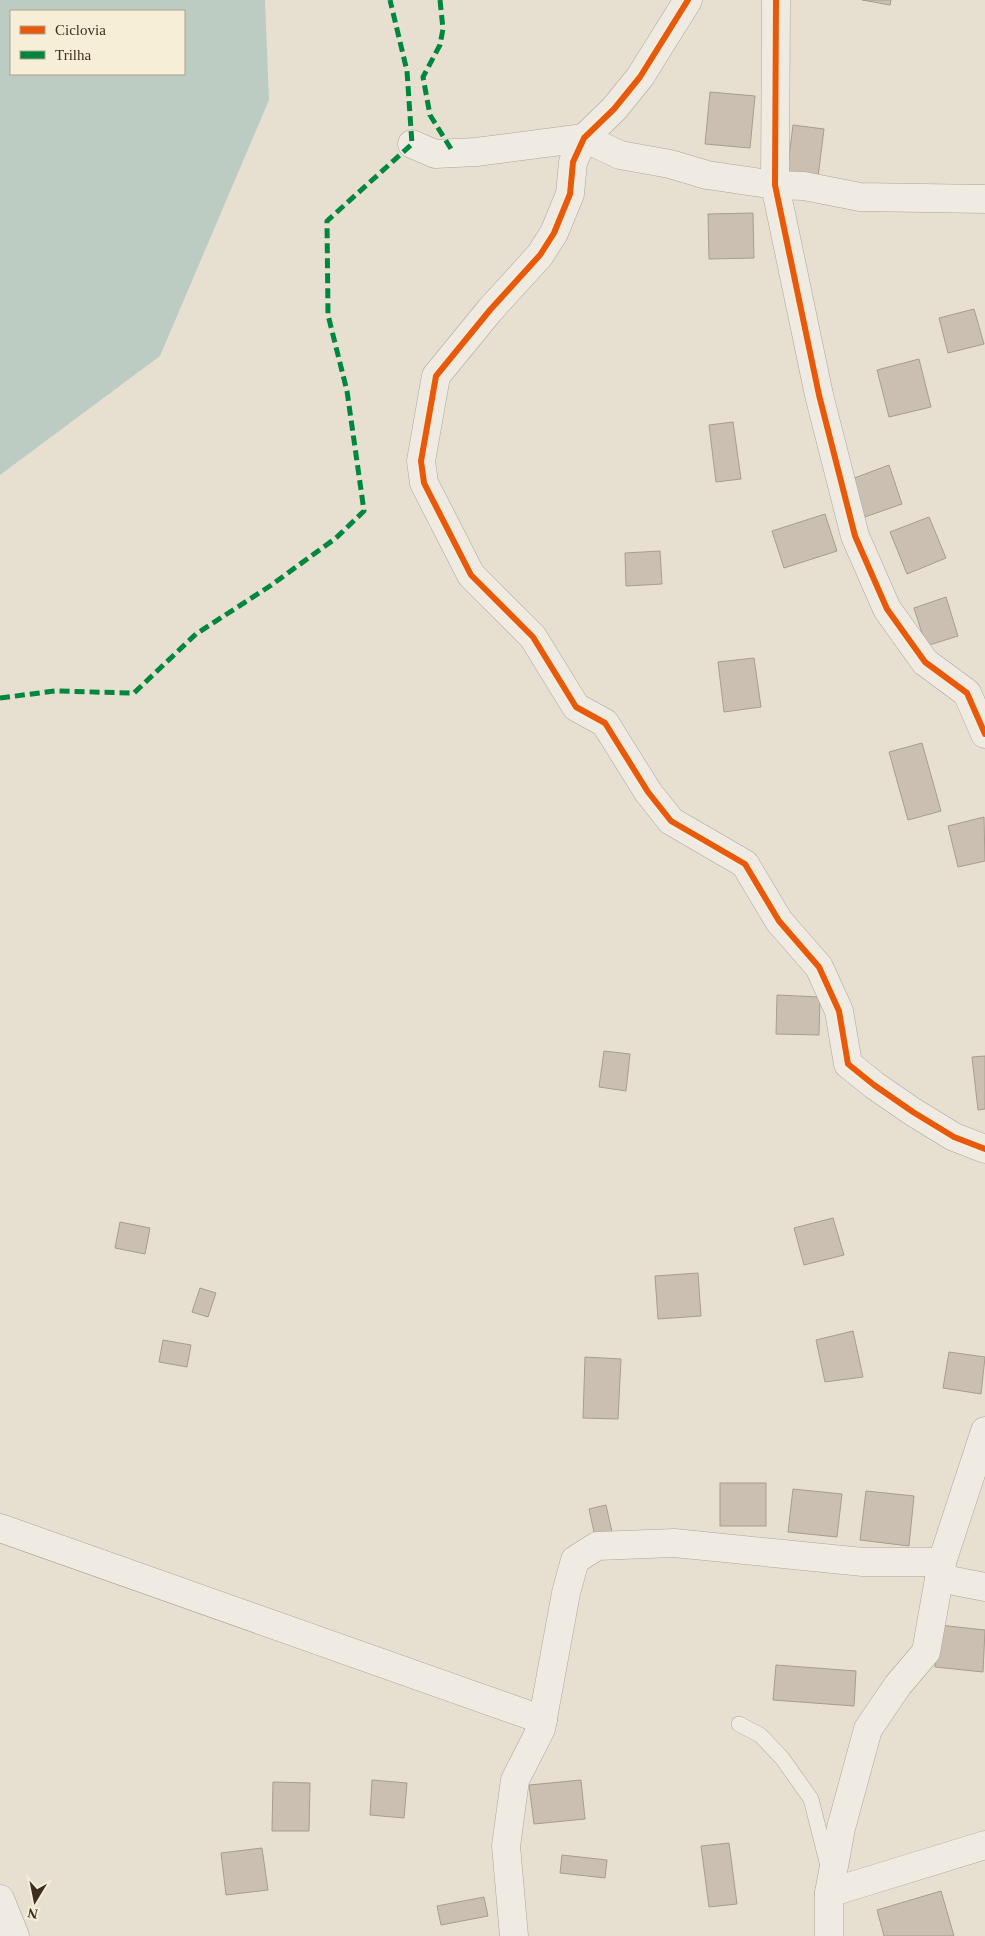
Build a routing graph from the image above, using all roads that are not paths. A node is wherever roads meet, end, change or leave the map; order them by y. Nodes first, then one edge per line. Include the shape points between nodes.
1 (688, 0) edge
2 (775, 1) edge
3 (584, 138) junction
4 (412, 144) dead end
5 (775, 184) junction
6 (985, 199) edge
7 (985, 734) edge
8 (985, 1149) edge
9 (985, 1431) edge
10 (0, 1528) edge
11 (940, 1570) junction
12 (985, 1588) edge
13 (543, 1720) junction
14 (739, 1724) dead end
15 (985, 1845) edge
16 (831, 1886) junction
17 (0, 1899) edge
18 (15, 1936) edge
19 (514, 1936) edge
20 (829, 1936) edge

1 - 3 street via 640,77
2 - 5 street
3 - 4 street via 435,154
3 - 5 street via 620,156 670,164 707,175
3 - 8 street via 573,162 570,194 554,233 540,255 436,376 421,460 424,483 471,575 533,637 576,707 605,724 648,792 671,821 745,864 779,921 819,967 839,1011 848,1064 913,1112 954,1137
5 - 6 street via 860,197
5 - 7 street via 819,395 855,536 887,609 925,662 967,692
9 - 11 street
10 - 13 street
11 - 12 street
11 - 13 street via 674,1543 597,1546 575,1560
11 - 16 street via 926,1652 868,1729 841,1828
13 - 19 street via 515,1780 506,1846
14 - 16 lane via 760,1735 782,1758 811,1799
15 - 16 street
16 - 20 street
17 - 18 street

